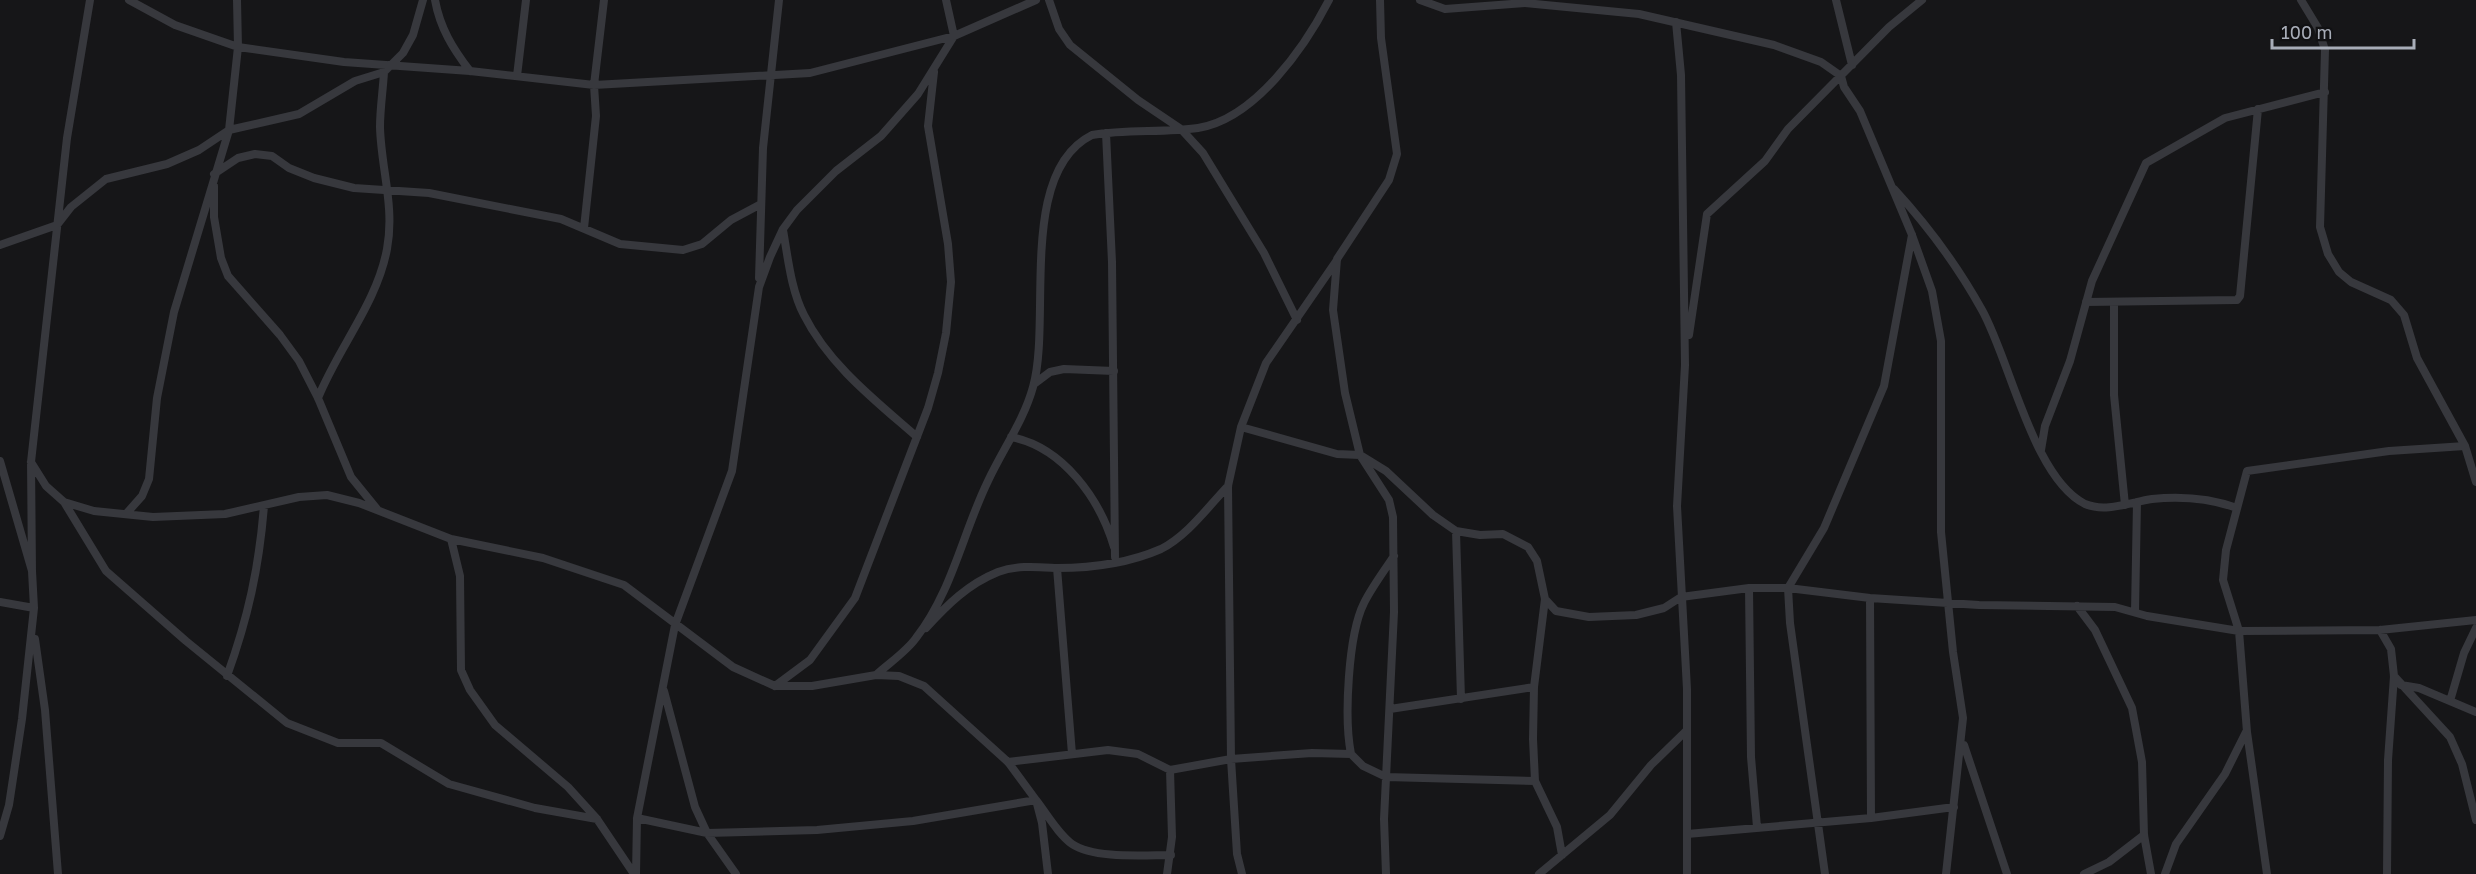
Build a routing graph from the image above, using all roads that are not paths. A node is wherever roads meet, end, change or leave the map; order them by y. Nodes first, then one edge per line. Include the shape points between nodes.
1 (90, 0) edge
2 (129, 0) edge
3 (237, 0) edge
4 (423, 0) edge
5 (435, 0) edge
6 (526, 0) edge
7 (604, 0) edge
8 (779, 0) edge
9 (946, 0) edge
10 (1036, 0) edge
11 (1049, 0) edge
12 (1329, 0) edge
13 (1380, 0) edge
14 (1420, 0) edge
15 (1836, 0) edge
16 (1922, 0) edge
17 (2301, 0) edge
18 (1676, 22) junction
19 (954, 36) junction
20 (238, 46) junction
21 (390, 64) junction
22 (1852, 65) junction
23 (935, 69) junction
24 (470, 71) junction
25 (384, 72) junction
26 (517, 76) junction
27 (1841, 76) junction
28 (770, 78) junction
29 (594, 85) junction
30 (2325, 92) junction
31 (2258, 109) junction
32 (1181, 129) junction
33 (229, 130) junction
34 (1106, 133) junction
35 (214, 174) junction
36 (1888, 183) junction
37 (389, 191) junction
38 (761, 204) junction
39 (57, 225) junction
40 (584, 228) junction
41 (783, 229) junction
42 (1912, 235) junction
43 (0, 245) edge
44 (1337, 260) junction
45 (759, 287) junction
46 (2086, 302) junction
47 (2114, 303) junction
48 (1297, 320) junction
49 (1685, 365) junction
50 (1114, 371) junction
51 (1034, 384) junction
52 (318, 398) junction
53 (1241, 427) junction
54 (917, 437) junction
55 (1011, 437) junction
56 (2465, 446) junction
57 (2041, 450) junction
58 (1360, 455) junction
59 (0, 461) edge
60 (31, 462) junction
61 (2476, 482) edge
62 (1228, 486) junction
63 (64, 502) junction
64 (2137, 502) junction
65 (2125, 505) junction
66 (264, 506) junction
67 (2237, 508) junction
68 (380, 512) junction
69 (126, 514) junction
70 (1456, 531) junction
71 (451, 539) junction
72 (1394, 556) junction
73 (1115, 557) junction
74 (1126, 560) junction
75 (1058, 568) junction
76 (32, 572) junction
77 (1749, 588) junction
78 (1788, 588) junction
79 (1681, 597) junction
80 (1545, 598) junction
81 (1870, 598) junction
82 (0, 602) edge
83 (1947, 603) junction
84 (2077, 606) junction
85 (34, 608) junction
86 (2135, 612) junction
87 (2476, 620) edge
88 (675, 625) junction
89 (2476, 628) edge
90 (33, 629) junction
91 (2380, 630) junction
92 (2239, 631) junction
93 (916, 639) junction
94 (876, 675) junction
95 (227, 676) junction
96 (2394, 676) junction
97 (2401, 685) junction
98 (775, 686) junction
99 (663, 687) junction
100 (1534, 687) junction
101 (1461, 699) junction
102 (2450, 701) junction
103 (1390, 709) junction
104 (2476, 712) edge
105 (1686, 731) junction
106 (2247, 732) junction
107 (1963, 742) junction
108 (1072, 754) junction
109 (1351, 754) junction
110 (1231, 759) junction
111 (1008, 762) junction
112 (1170, 770) junction
113 (1386, 777) junction
114 (1535, 781) junction
115 (0, 797) edge
116 (1036, 800) junction
117 (9, 805) junction
118 (1954, 807) junction
119 (638, 818) junction
120 (1871, 818) junction
121 (597, 819) junction
122 (2476, 820) edge
123 (1819, 822) junction
124 (1757, 827) junction
125 (708, 833) junction
126 (1687, 834) junction
127 (2144, 835) junction
128 (0, 837) edge
129 (1171, 855) junction
130 (1562, 855) junction
131 (1553, 862) junction
132 (58, 874) edge
133 (635, 874) edge
134 (736, 874) edge
135 (1048, 874) edge
136 (1167, 874) edge
137 (1242, 874) edge
138 (1386, 874) edge
139 (1539, 874) edge
140 (1552, 874) edge
141 (1687, 874) edge
142 (1825, 874) edge
143 (1946, 874) edge
144 (2007, 874) edge
145 (2084, 874) edge
146 (2151, 874) edge
147 (2165, 874) edge
148 (2267, 874) edge
149 (2387, 874) edge

1 - 39 street
2 - 20 street via 175,25
3 - 20 street
4 - 21 street via 413,35 403,53
5 - 24 street via 444,30
6 - 26 street
7 - 29 street
8 - 28 street
9 - 19 street
10 - 19 street
11 - 32 street via 1059,29 1070,45
12 - 32 street via 1290,64 1257,95 1219,122
13 - 44 street via 1381,38 1397,154 1389,180
14 - 18 street via 1445,9 1525,3 1639,14
15 - 22 street
16 - 22 street
17 - 30 street via 2318,28 2325,50
18 - 27 street via 1774,45 1821,62
18 - 49 street via 1681,75
19 - 23 street
19 - 28 street via 810,74
20 - 21 street via 298,57
20 - 33 street
21 - 24 street
21 - 25 street
22 - 27 street
23 - 41 street via 895,122 836,171
23 - 54 street via 928,126 951,282 938,373
24 - 26 street
25 - 33 street via 355,81 299,114
25 - 37 street via 380,128
26 - 29 street
27 - 36 street via 1860,111
27 - 49 street via 1788,129 1765,161 1707,214
28 - 29 street
28 - 38 street
29 - 40 street via 596,116
30 - 31 street
30 - 56 street via 2320,227 2328,254 2351,282 2398,306 2417,358
31 - 46 street via 2225,118 2146,163 2108,243
31 - 47 street via 2240,296 2232,301
32 - 34 street
32 - 48 street via 1203,153 1259,243
33 - 35 street
33 - 39 street via 199,150 167,164 106,179 71,207
34 - 50 street
34 - 51 street via 1078,142 1067,156 1050,199 1043,227
35 - 37 street via 238,158 255,153 272,156 314,178 354,188
35 - 52 street via 214,217 228,276 280,335
35 - 69 street via 174,312 157,398 149,479 142,496
36 - 42 street
36 - 57 street via 1950,255 1983,312
37 - 40 street via 429,193 561,219
37 - 52 street via 387,248 378,280
38 - 40 street via 730,220 702,244 683,250 620,244
38 - 45 street
39 - 43 street
39 - 60 street
41 - 45 street
41 - 54 street via 791,277 803,315 848,375
42 - 78 street via 1884,386 1824,528
42 - 83 street via 1932,291 1941,341 1940,520
44 - 48 street
44 - 58 street via 1333,310 1337,348
45 - 88 street via 732,471
46 - 47 street
46 - 57 street via 2070,361 2045,426
47 - 65 street via 2114,395
48 - 53 street via 1266,363
49 - 79 street via 1677,506
50 - 51 street via 1064,369 1050,372
50 - 73 street
51 - 55 street
52 - 68 street via 351,477
53 - 58 street via 1337,454
53 - 62 street
54 - 98 street via 855,598 810,660
55 - 73 street via 1045,450 1082,482 1114,545
55 - 93 street via 987,482 947,582
56 - 61 street
56 - 67 street via 2252,468 2242,482
57 - 65 street via 2067,490 2084,503 2095,507
58 - 70 street via 1386,471
58 - 72 street via 1389,500
59 - 76 street
60 - 63 street via 46,486
60 - 76 street
62 - 74 street via 1181,536 1162,548
62 - 110 street
63 - 69 street via 94,511
63 - 95 street via 106,571
64 - 65 street
64 - 67 street via 2205,498
64 - 86 street
66 - 68 street via 299,496 327,495
66 - 69 street via 225,514
66 - 95 street via 253,597
67 - 92 street via 2223,580
68 - 71 street
70 - 80 street via 1503,534 1528,547 1538,561
70 - 101 street
71 - 88 street via 543,558 624,585
71 - 121 street via 460,576 461,670 470,690 495,725 568,788
72 - 103 street
72 - 109 street via 1359,615 1349,679
73 - 74 street
74 - 75 street
75 - 93 street via 1026,566 999,571 971,585
75 - 108 street
76 - 85 street
77 - 78 street
77 - 79 street
77 - 124 street via 1751,757
78 - 81 street
78 - 123 street
79 - 80 street via 1664,608 1636,615 1589,617 1556,611
79 - 105 street
80 - 100 street
81 - 83 street
81 - 120 street
82 - 85 street
83 - 84 street
83 - 107 street via 1962,698
84 - 86 street
84 - 127 street via 2095,630 2132,708 2142,762
85 - 90 street
86 - 92 street
87 - 91 street
88 - 98 street via 733,667
88 - 99 street
89 - 102 street
90 - 117 street
90 - 132 street via 45,710
91 - 92 street
91 - 96 street via 2391,648
92 - 106 street
93 - 94 street
94 - 98 street via 812,686
94 - 111 street via 899,676 924,686
95 - 121 street via 287,723 309,734 338,743 381,743 449,784 535,808
96 - 97 street
96 - 149 street via 2388,760
97 - 102 street
97 - 122 street via 2450,737 2463,764
99 - 119 street
99 - 125 street via 695,807
100 - 101 street
100 - 114 street
101 - 103 street
102 - 104 street
103 - 113 street
105 - 126 street
105 - 130 street via 1651,765 1610,815
106 - 147 street via 2225,774 2176,844
106 - 148 street
107 - 118 street
107 - 144 street
108 - 111 street
108 - 112 street via 1123,751
109 - 110 street
109 - 113 street via 1363,766
110 - 112 street
110 - 137 street via 1237,854
111 - 116 street
112 - 129 street
113 - 114 street
113 - 138 street
114 - 130 street via 1557,827
115 - 117 street
116 - 125 street via 913,821 817,830
116 - 129 street via 1071,843 1083,849 1110,854
116 - 135 street
117 - 128 street
118 - 120 street
118 - 143 street
119 - 125 street
119 - 133 street
120 - 123 street
121 - 133 street
123 - 124 street
123 - 142 street
124 - 126 street
125 - 134 street
126 - 141 street
127 - 145 street via 2109,862
127 - 146 street
129 - 136 street
130 - 131 street
131 - 139 street
131 - 140 street

